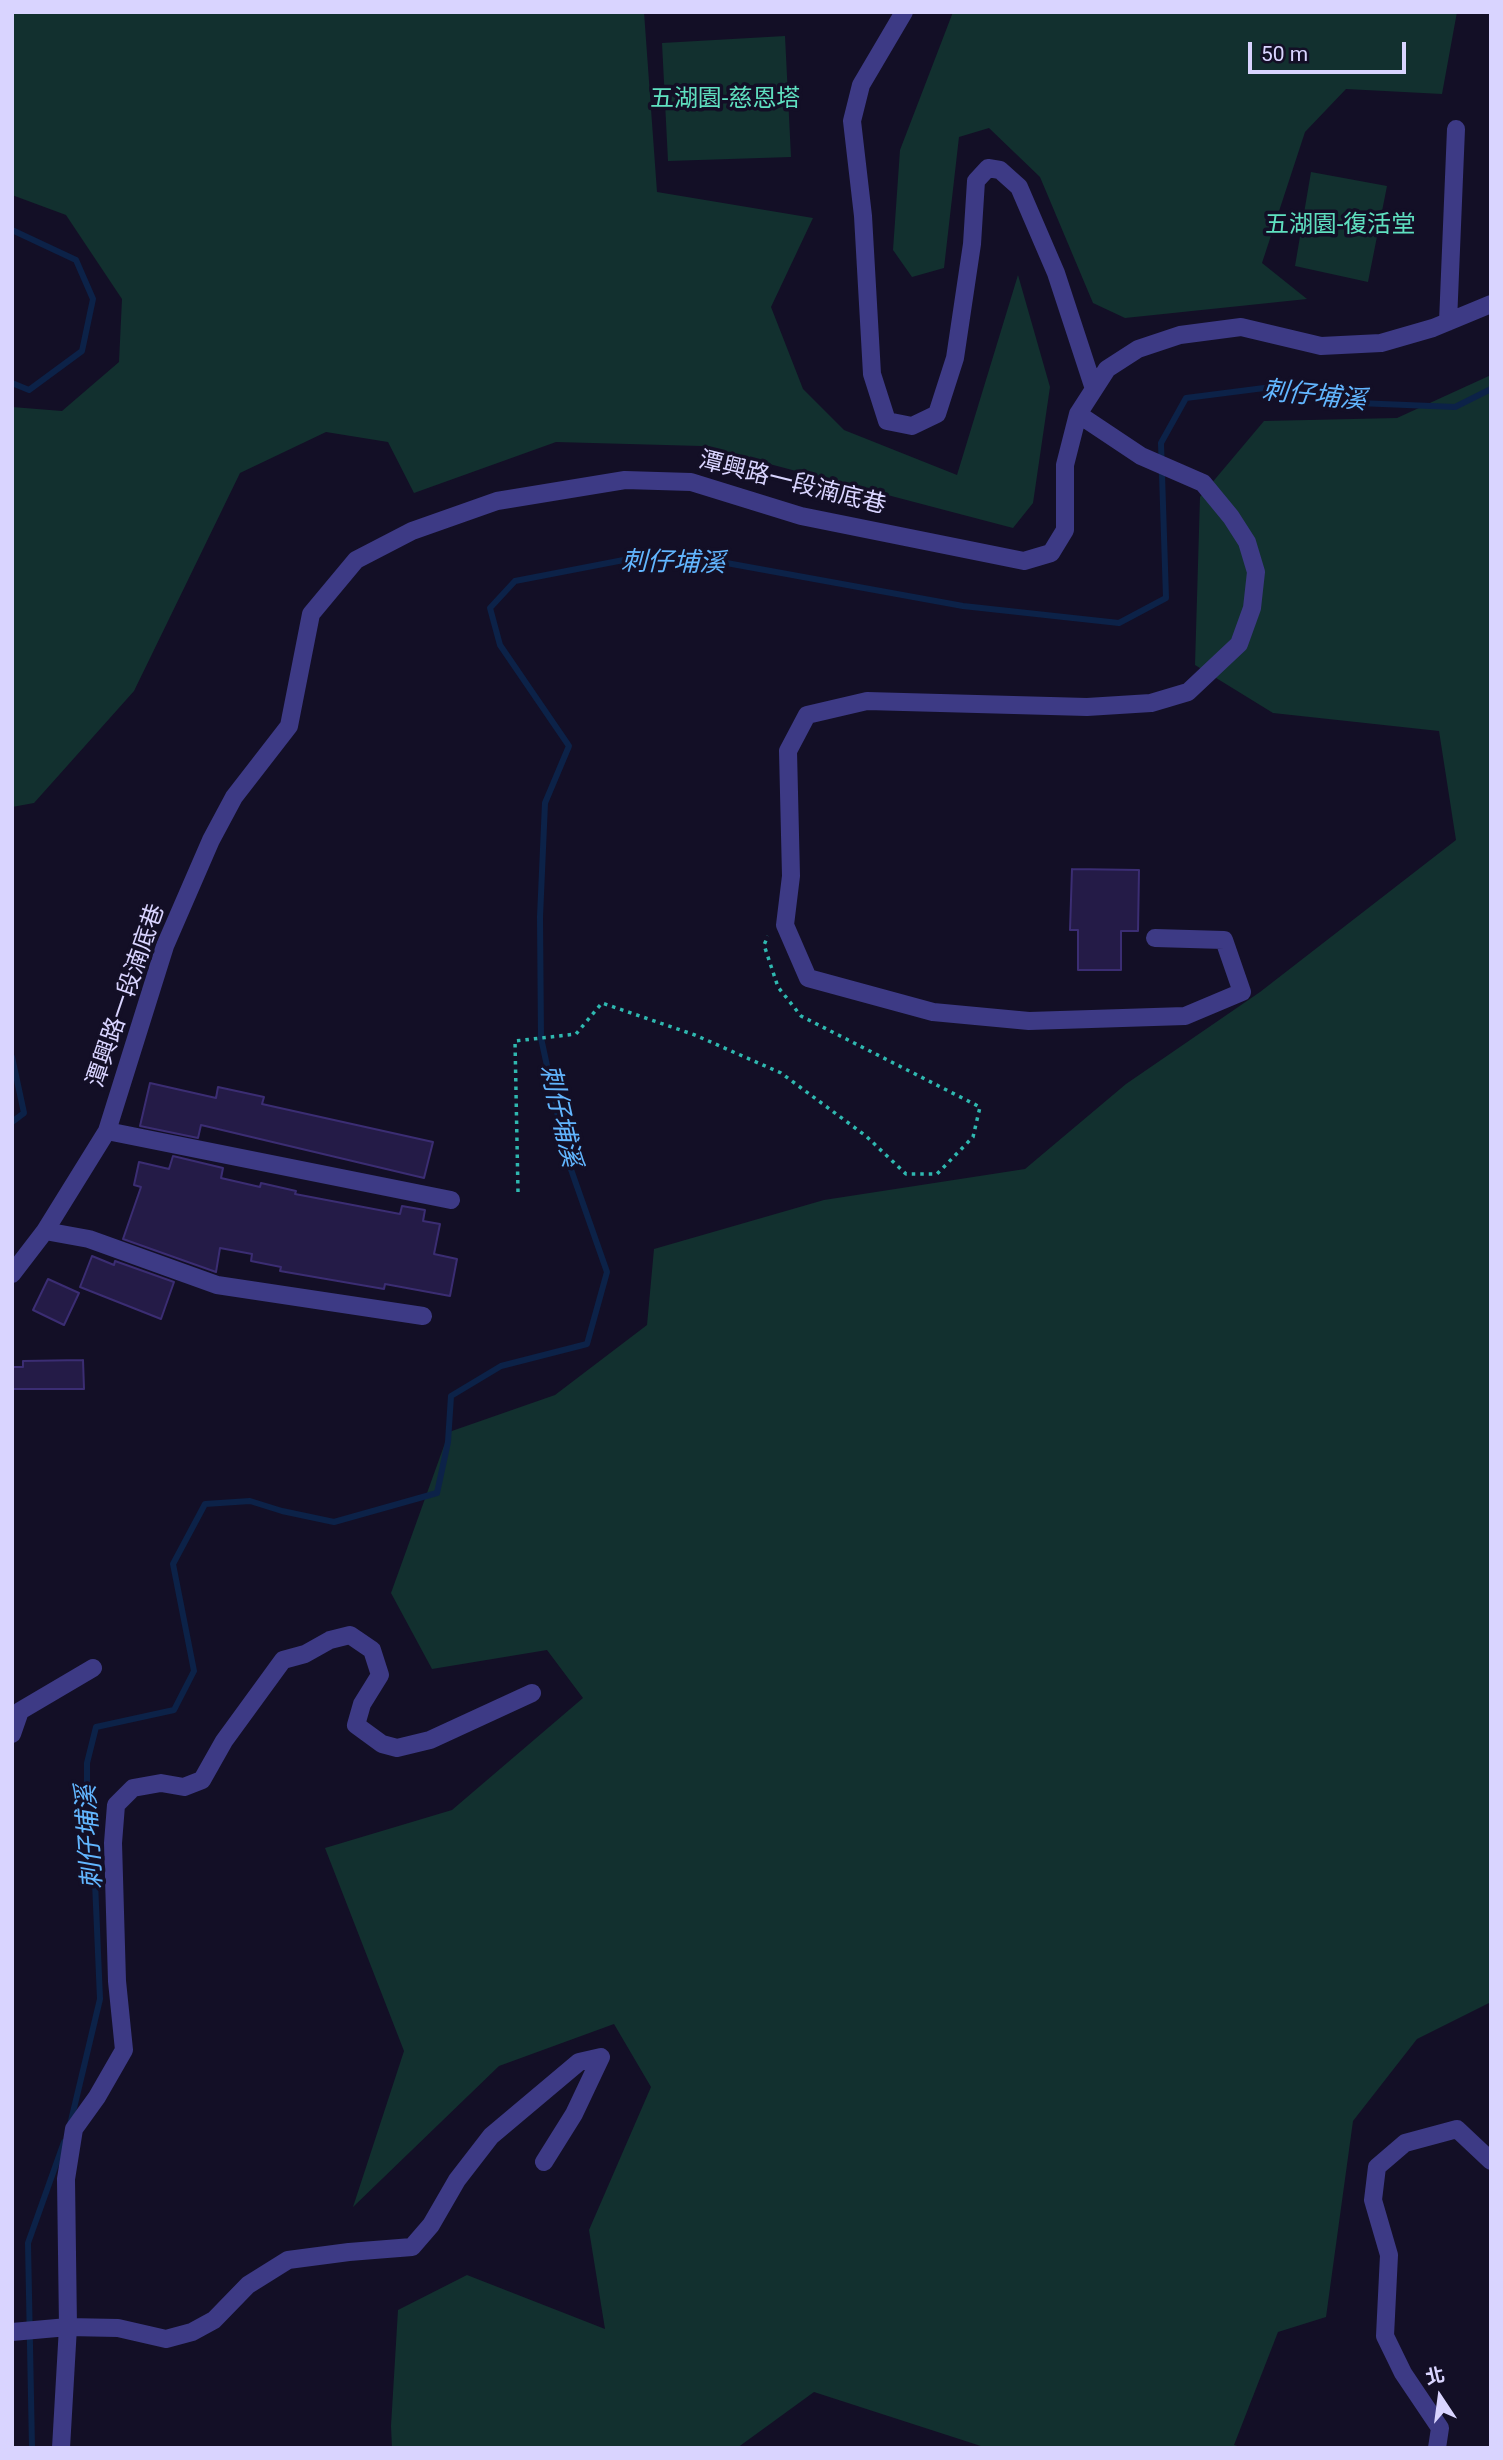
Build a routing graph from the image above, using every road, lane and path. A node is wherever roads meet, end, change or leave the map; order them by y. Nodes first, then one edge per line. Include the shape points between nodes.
1 (904, 12) edge
2 (1456, 129) dead end
3 (1491, 304) edge
4 (1448, 322) junction
5 (1094, 389) junction
6 (1078, 414) junction
7 (785, 925) junction
8 (1154, 938) dead end
9 (107, 1131) junction
10 (518, 1192) dead end
11 (451, 1200) dead end
12 (45, 1231) junction
13 (12, 1274) edge
14 (423, 1316) dead end
15 (93, 1668) dead end
16 (532, 1693) dead end
17 (12, 1734) edge
18 (544, 2161) dead end
19 (1491, 2161) edge
20 (68, 2327) junction
21 (14, 2332) edge
22 (61, 2448) edge
23 (1437, 2448) edge

1 - 5 street via 861,85 852,121 872,374 887,421 912,426 937,414 955,358 976,181 988,168 1000,170 1019,187 1056,273
2 - 4 street
3 - 4 street, 潭興路一段湳底巷
4 - 5 street, 潭興路一段湳底巷 via 1381,343 1333,346 1241,327 1180,335 1138,349 1107,369
5 - 6 street, 潭興路一段湳底巷
6 - 7 street via 1141,456 1203,483 1231,517 1247,542 1256,572 1252,608 1239,644 1188,692 1151,703 1087,707 867,701 807,715 788,751 791,876
6 - 9 street, 潭興路一段湳底巷 via 1065,464 1065,530 1052,553 1024,561 801,516 691,482 625,480 497,501 412,531 356,560 311,614 289,726 234,797 180,911
7 - 8 street via 808,978 933,1012 1029,1021 1185,1016 1242,992 1224,940
7 - 10 path via 771,926 764,945 778,987 801,1016 980,1107 973,1137 937,1174 906,1174 866,1136 781,1073 695,1035 602,1003 576,1034 515,1041
9 - 11 street
9 - 12 street, 潭興路一段湳底巷
12 - 13 street, 潭興路一段湳底巷
12 - 14 street via 89,1239 217,1285
15 - 17 street via 20,1711
16 - 20 street via 430,1740 397,1748 382,1744 356,1725 362,1704 380,1675 372,1650 350,1636 330,1640 283,1660 224,1741 202,1780 184,1787 161,1783 133,1788 116,1805 117,1981 124,2050 75,2129 66,2179
18 - 20 street via 574,2114 601,2057 579,2062 491,2136 412,2247 288,2260 248,2285 214,2320 166,2339 118,2328
19 - 23 street via 1457,2129 1405,2143 1377,2167 1373,2200 1389,2255 1385,2336 1403,2373 1440,2428
20 - 21 street
20 - 22 street

